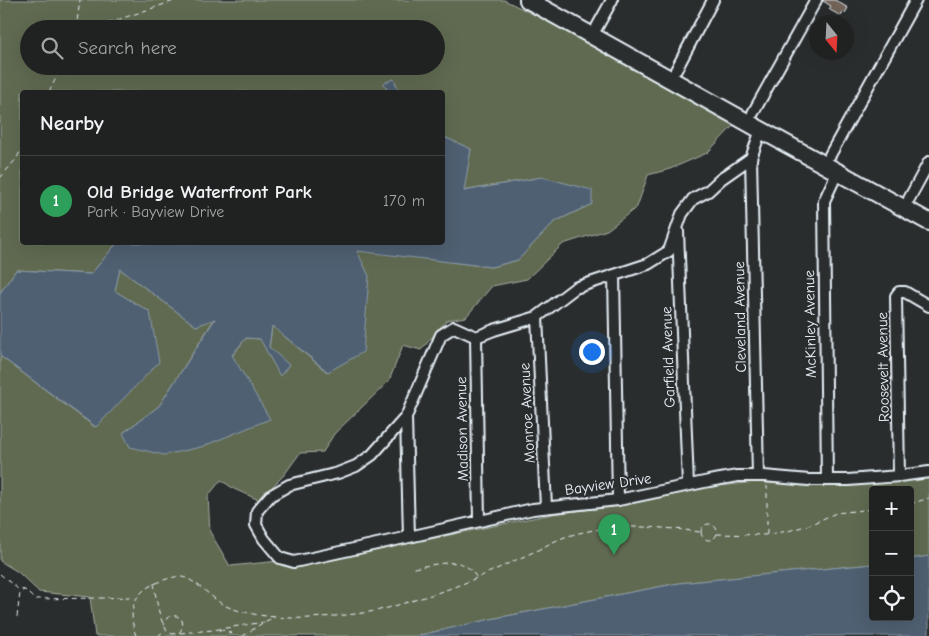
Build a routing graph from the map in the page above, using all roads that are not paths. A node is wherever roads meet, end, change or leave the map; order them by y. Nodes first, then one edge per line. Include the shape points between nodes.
1 (528, 0) edge
2 (550, 0) edge
3 (612, 0) edge
4 (713, 0) edge
5 (816, 0) edge
6 (916, 0) edge
7 (597, 26) junction
8 (676, 70) junction
9 (753, 113) junction
10 (760, 130) junction
11 (830, 155) junction
12 (751, 158) junction
13 (929, 162) edge
14 (838, 171) junction
15 (909, 199) junction
16 (929, 210) edge
17 (929, 222) edge
18 (678, 227) junction
19 (614, 275) junction
20 (929, 306) edge
21 (537, 317) junction
22 (476, 337) junction
23 (406, 417) junction
24 (929, 472) edge
25 (758, 476) junction
26 (900, 476) junction
27 (827, 480) junction
28 (688, 485) junction
29 (618, 500) junction
30 (546, 508) junction
31 (478, 521) junction
32 (409, 538) junction

1 - 10 highway
2 - 7 highway
3 - 7 street
4 - 8 street
5 - 9 street
6 - 11 street
7 - 8 highway
8 - 9 highway
9 - 11 highway
10 - 12 street, Cleveland Avenue
10 - 14 highway
11 - 15 highway
12 - 18 street via 693,200 682,214
12 - 25 street, Cleveland Avenue
13 - 15 street
14 - 17 highway
14 - 27 street, McKinley Avenue via 824,201
15 - 16 highway
18 - 19 street via 669,251 648,264
18 - 28 street, Garfield Avenue
19 - 21 street via 575,288
19 - 29 street
20 - 26 street, Roosevelt Avenue via 905,292 896,296
21 - 22 street
21 - 30 street, Monroe Avenue
22 - 23 street via 454,327 441,335
22 - 31 street, Madison Avenue
23 - 32 street
23 - 32 street, Bayview Drive via 372,455 356,466 289,485 270,496 257,511 256,525 280,558 294,562
24 - 26 street, Bayview Drive
25 - 27 street, Bayview Drive
25 - 28 street, Bayview Drive via 738,476
26 - 27 street, Bayview Drive
28 - 29 street, Bayview Drive
29 - 30 street, Bayview Drive
30 - 31 street, Bayview Drive
31 - 32 street, Bayview Drive

